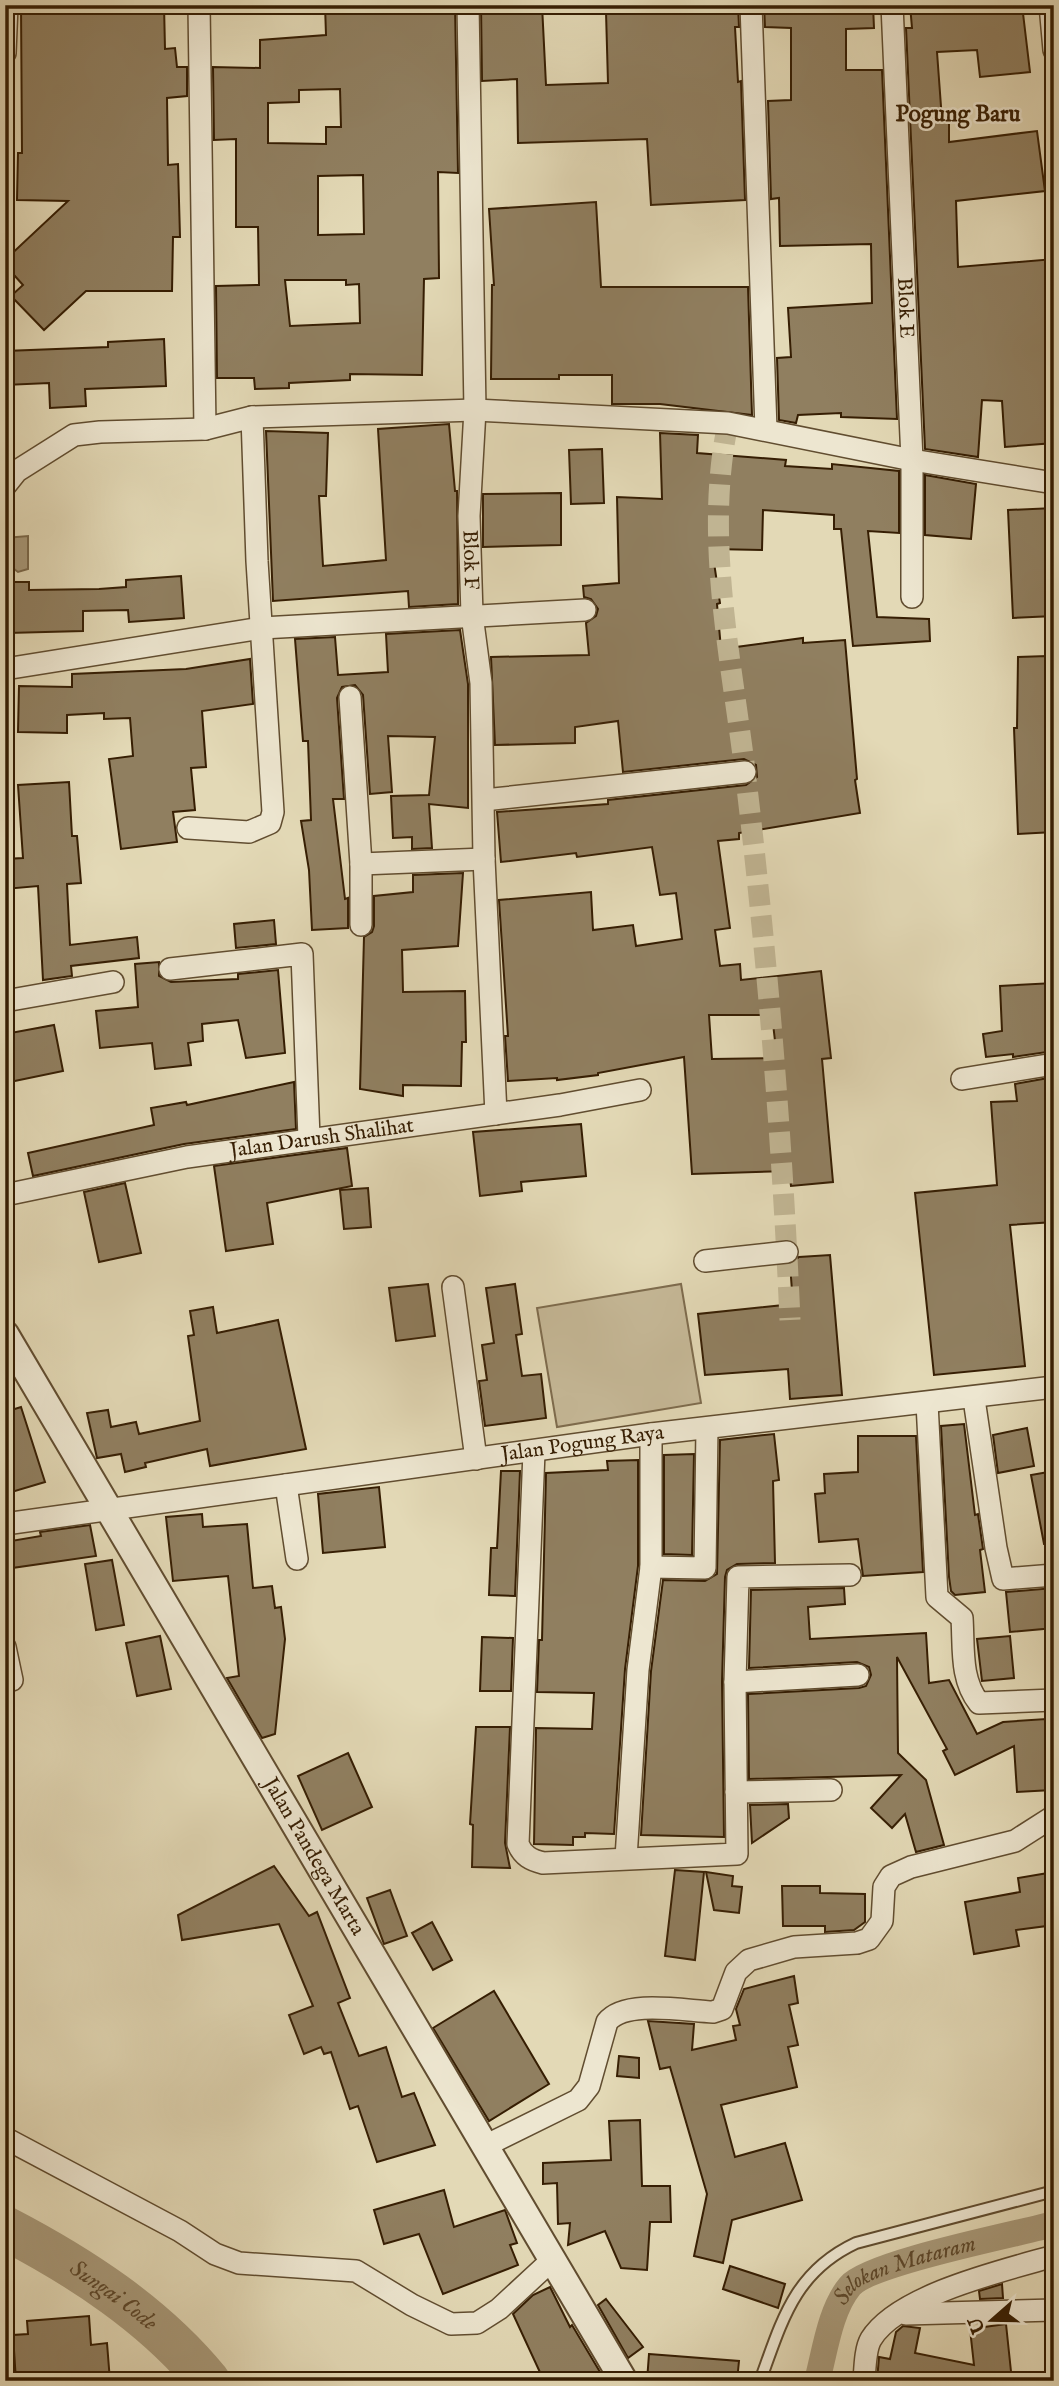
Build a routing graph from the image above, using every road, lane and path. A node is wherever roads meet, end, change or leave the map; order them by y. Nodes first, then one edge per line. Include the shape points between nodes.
1 (7, 5) edge
2 (199, 5) edge
3 (468, 5) edge
4 (751, 5) edge
5 (892, 5) edge
6 (1050, 5) edge
7 (1054, 50) edge
8 (5, 53) edge
9 (475, 410) junction
10 (252, 417) junction
11 (205, 429) junction
12 (766, 429) junction
13 (912, 460) junction
14 (1054, 483) edge
15 (5, 486) edge
16 (912, 597) dead end
17 (585, 610) dead end
18 (472, 615) junction
19 (262, 628) junction
20 (5, 668) edge
21 (350, 697) dead end
22 (745, 772) dead end
23 (484, 800) junction
24 (188, 828) dead end
25 (484, 859) junction
26 (361, 864) junction
27 (361, 925) dead end
28 (170, 969) dead end
29 (113, 982) dead end
30 (5, 1001) edge
31 (1054, 1064) edge
32 (962, 1079) dead end
33 (640, 1090) dead end
34 (496, 1114) junction
35 (309, 1138) junction
36 (5, 1195) edge
37 (787, 1252) dead end
38 (705, 1261) dead end
39 (453, 1287) dead end
40 (5, 1334) edge
41 (1054, 1387) edge
42 (974, 1399) junction
43 (927, 1403) junction
44 (707, 1428) junction
45 (651, 1434) junction
46 (534, 1452) junction
47 (476, 1459) junction
48 (286, 1485) junction
49 (111, 1509) junction
50 (5, 1524) edge
51 (297, 1559) dead end
52 (651, 1567) junction
53 (850, 1575) dead end
54 (1054, 1575) edge
55 (5, 1647) edge
56 (858, 1675) dead end
57 (12, 1681) dead end
58 (735, 1682) junction
59 (1054, 1700) edge
60 (831, 1790) dead end
61 (736, 1792) junction
62 (1054, 1816) edge
63 (626, 1858) junction
64 (5, 2138) edge
65 (485, 2146) junction
66 (1054, 2191) edge
67 (1054, 2256) edge
68 (552, 2260) junction
69 (1054, 2310) edge
70 (893, 2314) junction
71 (624, 2381) edge
72 (760, 2381) edge
73 (863, 2381) edge

1 - 8 street
2 - 11 street
3 - 9 street, Blok F
4 - 12 street
5 - 13 street, Blok E
6 - 7 street
9 - 10 street
9 - 12 street via 728,423
9 - 18 street, Blok F via 469,516
10 - 11 street
10 - 19 street
11 - 15 street via 74,435 17,471
12 - 13 street
13 - 14 street
13 - 16 street, Blok E
17 - 18 street
18 - 19 street
18 - 23 street, Blok F via 481,683
19 - 20 street
19 - 24 street via 270,823 249,832
21 - 26 street
22 - 23 street
23 - 25 street, Blok F
25 - 26 street
25 - 34 street, Blok F
26 - 27 street
28 - 35 street via 302,954
29 - 30 street
31 - 32 street
33 - 34 street, Jalan Darush Shalihat
34 - 35 street, Jalan Darush Shalihat
35 - 36 street, Jalan Darush Shalihat via 187,1157
37 - 38 street
39 - 47 street
40 - 49 street, Jalan Pandega Marta
41 - 42 street, Jalan Pogung Raya
42 - 43 street, Jalan Pogung Raya
42 - 54 street via 1003,1579
43 - 44 street, Jalan Pogung Raya
43 - 59 street via 937,1597 962,1618 964,1672 970,1692 979,1703
44 - 45 street, Jalan Pogung Raya
44 - 52 street via 705,1568
45 - 46 street, Jalan Pogung Raya
45 - 52 street
46 - 47 street, Jalan Pogung Raya
46 - 63 street via 518,1844 530,1860 543,1863
47 - 48 street, Jalan Pogung Raya
48 - 49 street, Jalan Pogung Raya
48 - 51 street
49 - 50 street, Jalan Pogung Raya
49 - 65 street, Jalan Pandega Marta
52 - 63 street via 638,1670
53 - 58 street via 738,1577
55 - 57 street
56 - 58 street
58 - 61 street
60 - 61 street
61 - 63 street via 737,1854
62 - 65 street via 1015,1841 891,1875 884,1887 882,1922 869,1939 794,1947 749,1961 736,1972 722,2009 626,2008 613,2014 589,2087 578,2100
64 - 68 street via 215,2254 239,2263 356,2271 452,2324 477,2323 499,2309
65 - 68 street, Jalan Pandega Marta
66 - 72 lane via 856,2243 828,2256 788,2305
67 - 70 street via 969,2281
68 - 71 street, Jalan Pandega Marta
69 - 70 street
70 - 73 street via 870,2340

